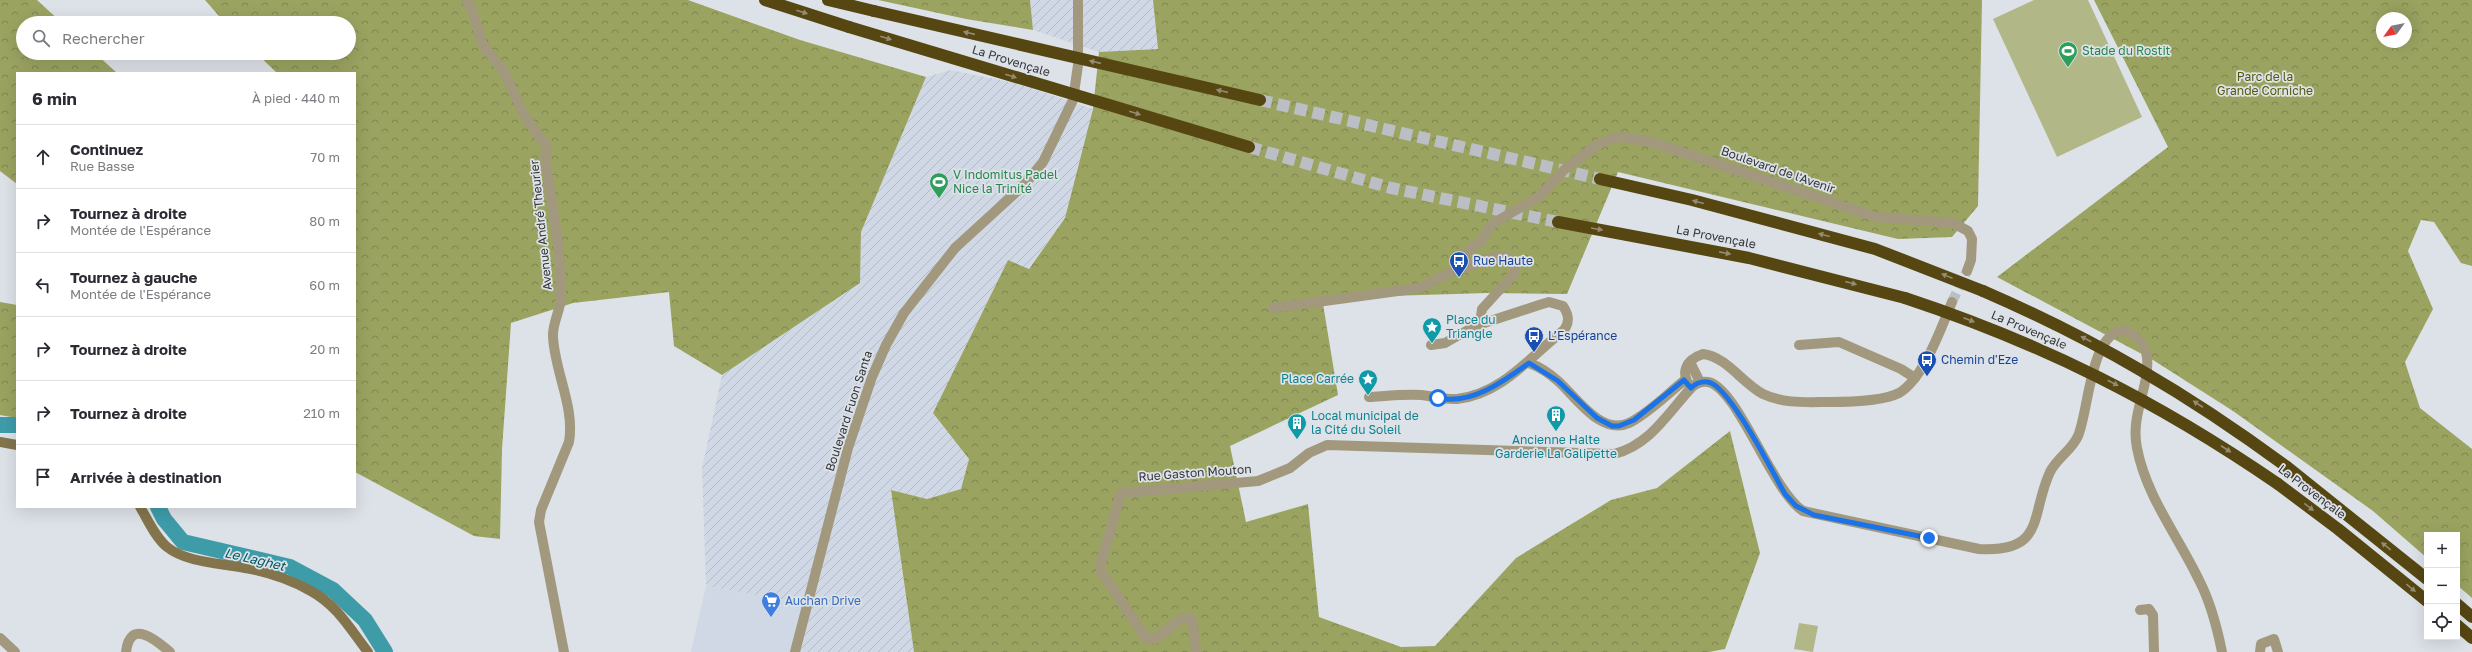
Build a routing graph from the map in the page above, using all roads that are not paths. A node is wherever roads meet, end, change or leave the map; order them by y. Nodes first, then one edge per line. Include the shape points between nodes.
1 (466, 0) edge
2 (765, 0) edge
3 (828, 0) edge
4 (1078, 0) edge
5 (1260, 100) tunnel mouth
6 (1249, 147) tunnel mouth
7 (1600, 179) tunnel mouth
8 (1558, 222) tunnel mouth
9 (1465, 268) junction
10 (1967, 270) tunnel mouth
11 (1952, 302) tunnel mouth
12 (1273, 308) dead end
13 (1480, 324) junction
14 (1431, 345) dead end
15 (1799, 345) dead end
16 (1690, 362) junction
17 (1529, 363) junction
18 (1915, 378) junction
19 (1700, 382) junction
20 (1688, 384) junction
21 (1369, 397) dead end
22 (0, 442) edge
23 (16, 445) edge
24 (141, 508) edge
25 (2424, 578) edge
26 (2424, 599) edge
27 (2460, 607) edge
28 (2140, 610) dead end
29 (2472, 617) edge
30 (2460, 628) edge
31 (0, 638) edge
32 (2472, 638) edge
33 (360, 642) junction
34 (15, 652) edge
35 (126, 652) edge
36 (170, 652) edge
37 (364, 652) edge
38 (368, 652) edge
39 (564, 652) edge
40 (795, 652) edge
41 (1196, 652) edge
42 (2154, 652) edge
43 (2222, 652) edge
44 (2260, 652) edge
45 (2278, 652) edge

1 - 39 street, Avenue André Theurier via 483,45 504,72 524,115 547,147 546,159 560,265 561,298 553,336 570,431 539,522
2 -> 6 highway, La Provençale, bridge
5 -> 3 highway, La Provençale, bridge
4 - 40 street, Boulevard Fuon Santa via 1078,65 1073,100 1043,162 1025,184 955,248 904,313 880,357 848,448
25 -> 7 highway, La Provençale, bridge via 2287,467 2198,404 2072,332 1983,291 1875,249 1699,202
8 -> 26 highway, La Provençale, bridge via 1749,258 1906,298 2000,332 2092,372 2177,419 2278,484
9 - 10 street, Boulevard de l'Avenir via 1463,255 1481,241 1492,224 1540,196 1564,170 1597,145 1612,138 1623,137 1652,142 1876,217 1953,223 1968,231 1972,239 1971,260
9 - 12 street via 1420,288
9 - 13 street via 1502,255 1514,264 1515,269 1510,279 1482,309
11 - 18 street
13 - 14 street via 1445,343
13 - 17 street via 1549,302 1563,306 1567,312 1568,325
15 - 18 street via 1839,342 1901,369
16 - 18 street via 1698,355 1708,354 1723,362 1756,390 1775,399 1791,402 1838,402 1888,397 1899,393
16 - 19 street
16 - 20 street via 1684,372
17 - 20 street via 1558,381 1597,418 1612,426 1634,420
17 - 21 street via 1509,377 1471,396 1446,400 1421,395
19 - 20 street
19 - 43 street via 1714,385 1731,403 1785,494 1803,511 1992,550 2013,546 2032,531 2051,470 2078,435 2102,345 2106,338 2116,331 2130,332 2140,341 2148,359 2135,424 2137,452 2152,491 2207,597 2215,617
20 - 41 street, Rue Gaston Mouton via 1650,435 1633,448 1614,454 1327,445 1309,453 1290,468 1258,481 1121,493 1101,571 1146,638 1155,639 1181,619 1189,617 1192,620
22 - 23 main road
24 - 33 main road via 160,539 174,552 194,559 258,571 295,583 321,597 336,609
27 - 29 highway
28 - 42 street via 2149,609 2153,615
30 - 32 highway
31 - 34 street
33 - 37 main road
33 - 38 main road
35 - 36 street via 129,640 136,634 152,638
44 - 45 street via 2261,644 2269,639 2274,639

